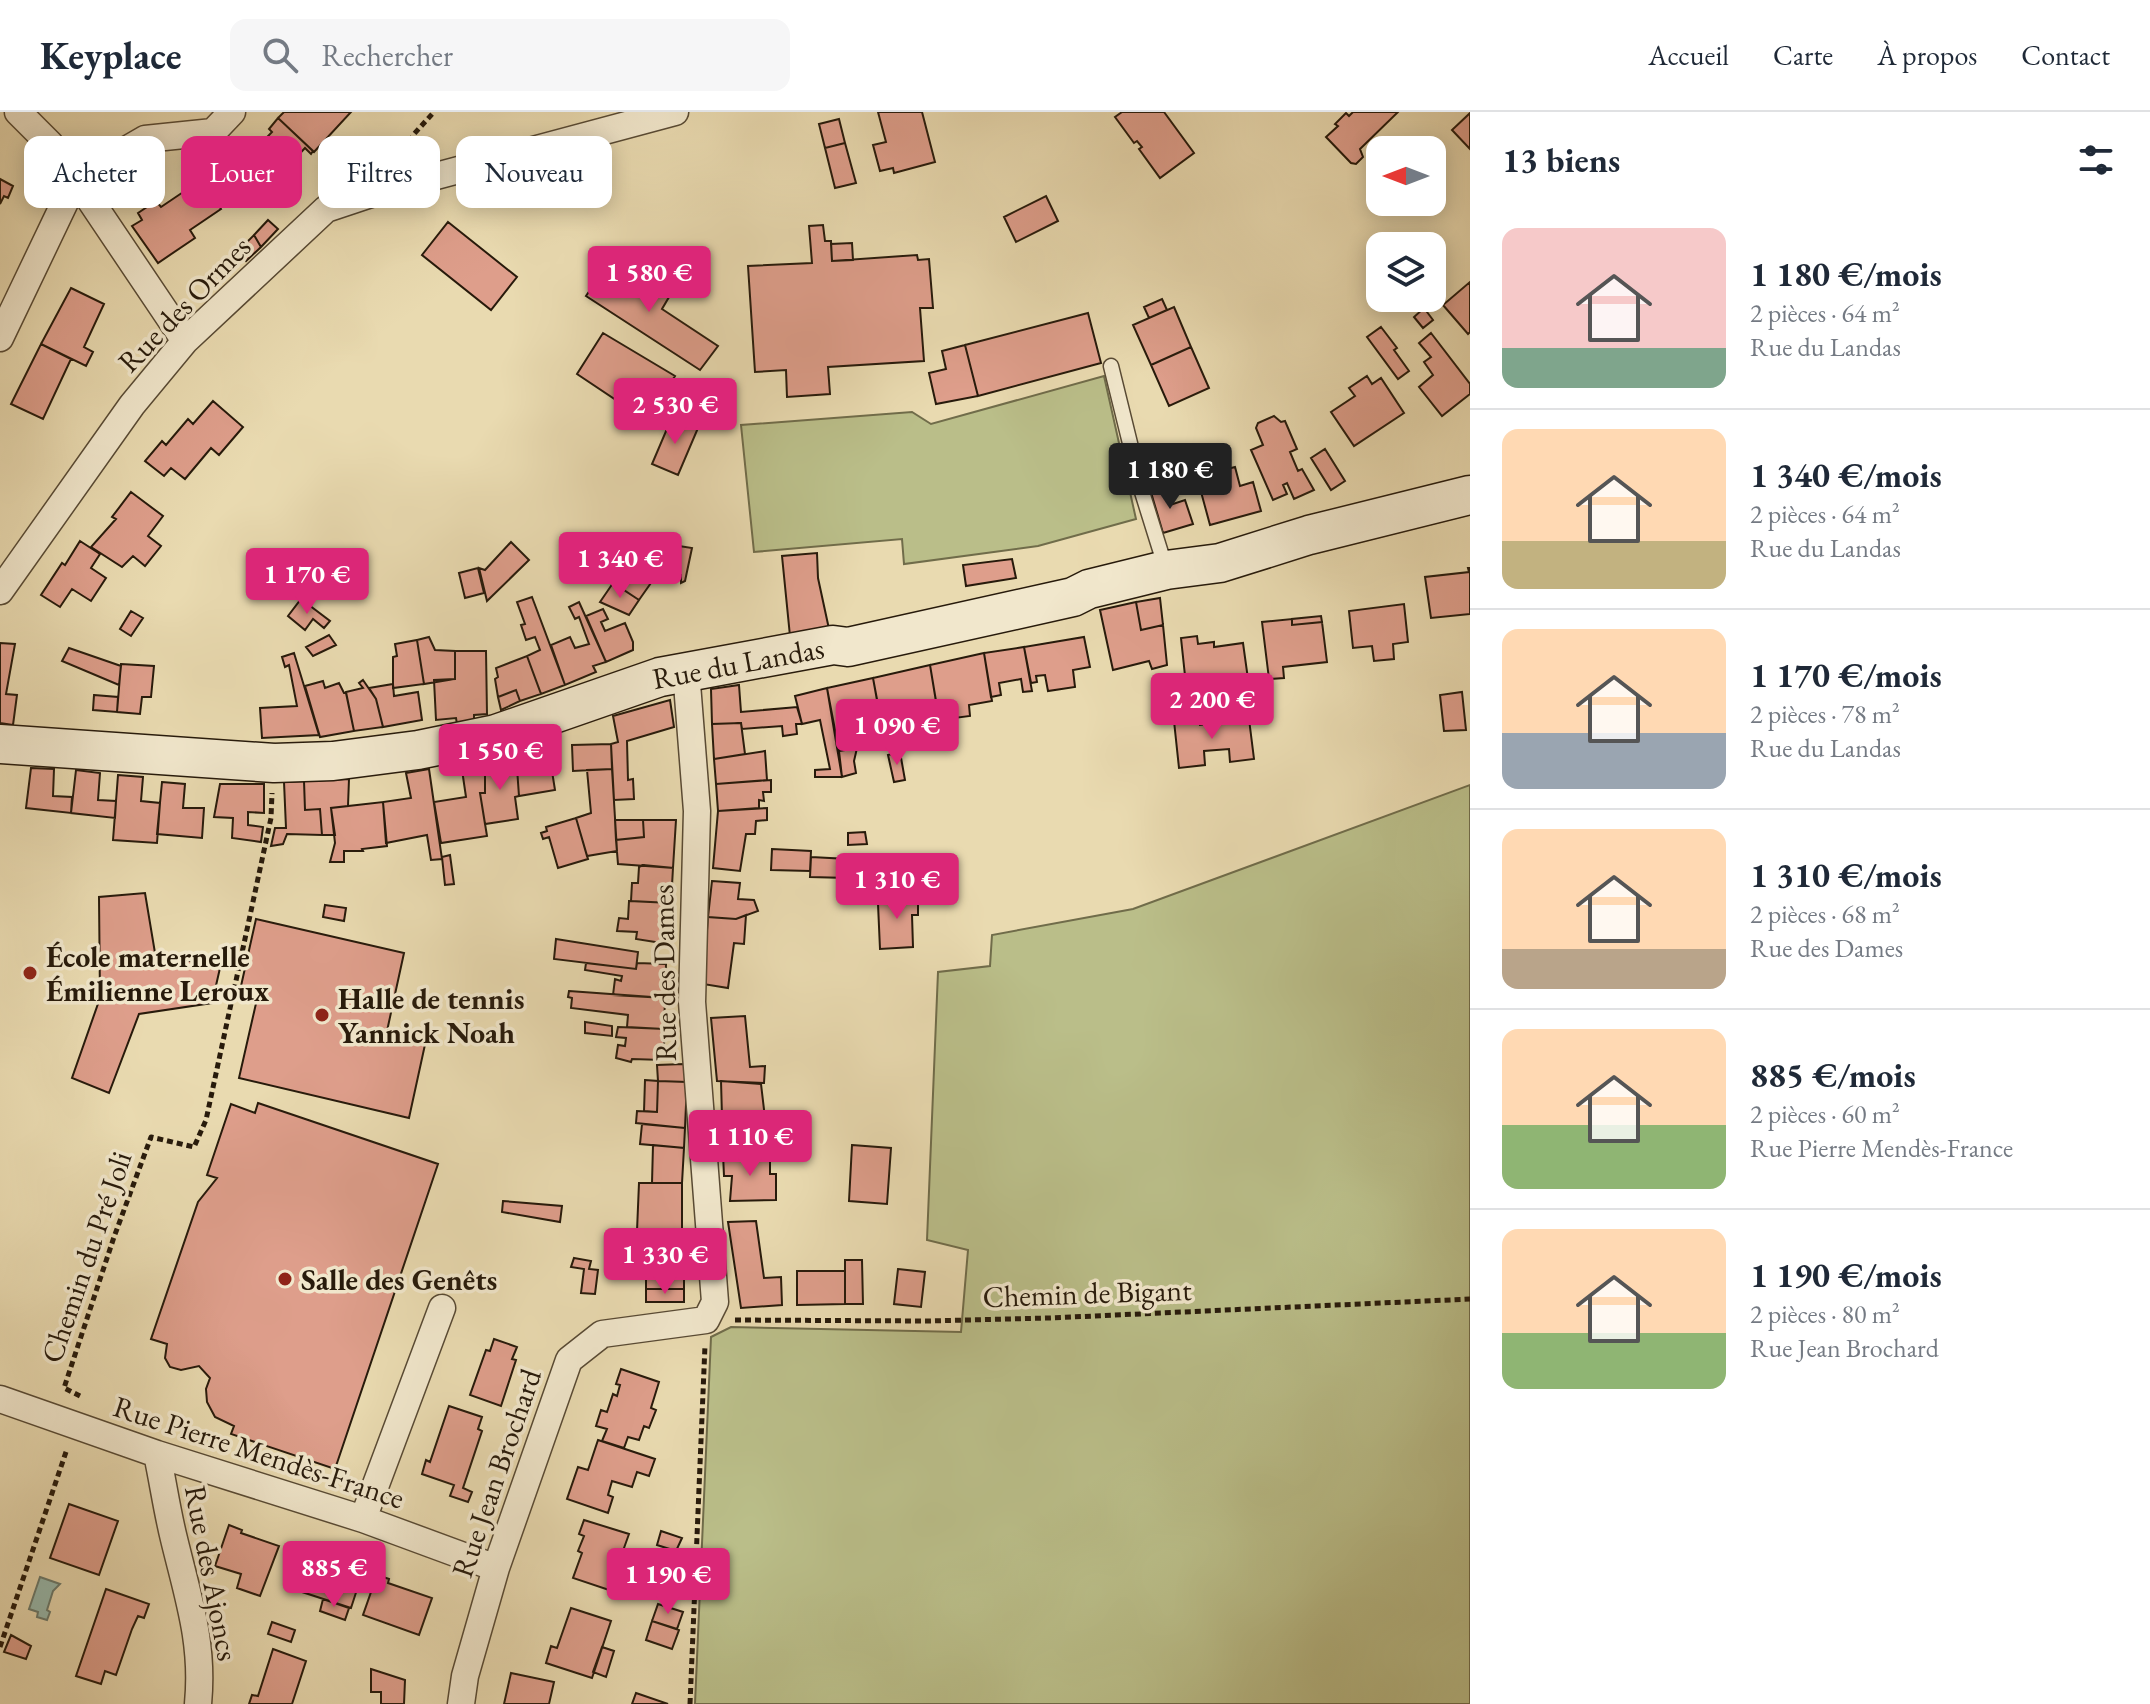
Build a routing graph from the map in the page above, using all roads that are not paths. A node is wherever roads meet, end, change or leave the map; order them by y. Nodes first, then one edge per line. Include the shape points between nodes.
1 (18, 112) edge
2 (232, 112) edge
3 (675, 112) edge
4 (42, 136) edge
5 (165, 137) edge
6 (62, 208) edge
7 (96, 208) edge
8 (0, 338) edge
9 (185, 341) junction
10 (1111, 366) dead end
11 (1469, 488) edge
12 (1166, 570) junction
13 (0, 591) edge
14 (686, 671) junction
15 (0, 744) edge
16 (442, 1308) dead end
17 (706, 1320) joint
18 (0, 1399) edge
19 (157, 1454) junction
20 (363, 1519) junction
21 (496, 1568) junction
22 (198, 1704) edge
23 (461, 1704) edge

1 - 4 street
2 - 5 street via 213,132
3 - 9 street, Rue des Ormes via 326,209
6 - 8 street
7 - 9 street
9 - 13 street, Rue des Ormes via 132,405
10 - 12 lane
11 - 12 street, Rue du Landas via 1220,563
12 - 14 street, Rue du Landas via 1073,597 848,647 833,645
14 - 15 street, Rue du Landas via 496,734 333,761 274,763
14 - 17 street, Rue des Dames via 697,811 692,1002 715,1302
16 - 20 street
17 - 21 street, Rue Jean Brochard via 602,1334 569,1360
18 - 19 street, Rue Pierre Mendès-France
19 - 20 street, Rue Pierre Mendès-France
19 - 22 street, Rue des Ajoncs via 198,1635
20 - 21 street, Rue Pierre Mendès-France
21 - 23 street, Rue Jean Brochard

